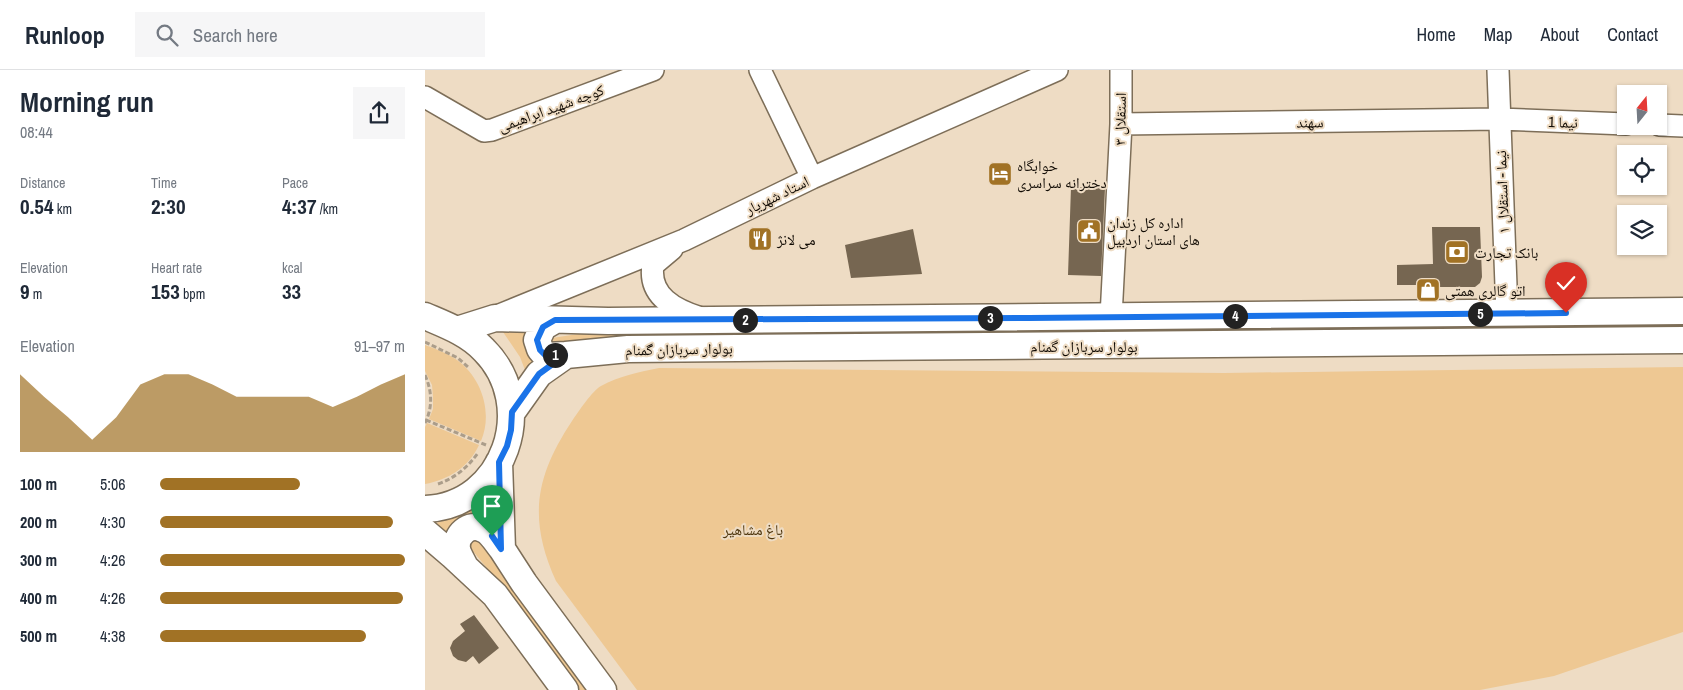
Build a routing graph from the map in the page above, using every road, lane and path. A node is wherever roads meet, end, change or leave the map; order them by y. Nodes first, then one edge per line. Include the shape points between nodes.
1 (653, 70) edge
2 (760, 70) edge
3 (1057, 70) edge
4 (1121, 70) edge
5 (1498, 70) edge
6 (425, 97) edge
7 (1499, 120) junction
8 (1121, 124) junction
9 (1617, 124) edge
10 (1667, 125) edge
11 (1683, 126) edge
12 (812, 178) junction
13 (684, 240) junction
14 (1683, 311) edge
15 (1507, 313) junction
16 (425, 316) edge
17 (1111, 317) junction
18 (495, 318) junction
19 (555, 320) junction
20 (708, 320) junction
21 (457, 330) junction
22 (1683, 340) edge
23 (425, 342) edge
24 (565, 355) junction
25 (472, 371) dead end
26 (425, 375) edge
27 (426, 382) edge
28 (512, 412) junction
29 (426, 421) edge
30 (493, 450) junction
31 (433, 485) dead end
32 (425, 510) edge
33 (425, 532) edge
34 (501, 549) junction
35 (465, 567) junction
36 (565, 690) edge
37 (603, 690) edge

1 - 6 street, کوچه شهید ابراهیمی via 484,131
2 - 12 street
3 - 12 street, استاد شهریار
4 - 8 street, استقلال ۳
5 - 7 street, نیما - استقلال ۱
7 - 8 street, سهند
7 - 9 street, نیما 1
7 - 15 street, نیما - استقلال ۱
8 - 17 street, استقلال ۳
10 - 11 street
12 - 13 street, استاد شهریار
13 - 18 street, استاد شهریار
13 - 20 street via 653,264 653,279 660,294 676,308
14 - 15 main road, بولوار سربازان گمنام
15 - 17 main road, بولوار سربازان گمنام
16 - 21 main road
17 - 20 main road, بولوار سربازان گمنام
18 - 19 main road, بولوار سربازان گمنام
18 - 21 main road, بولوار سربازان گمنام
19 - 20 main road, بولوار سربازان گمنام
19 - 24 main road, بولوار سربازان گمنام via 543,327 537,340 546,356
21 - 28 main road via 485,350 495,363 507,387
22 - 24 main road, بولوار سربازان گمنام via 638,349
23 - 25 path via 458,358
24 - 28 main road via 539,374
26 - 27 path
27 - 29 path via 431,398
28 - 30 main road via 511,430
29 - 30 path
30 - 31 path via 451,478
30 - 32 main road via 490,477 477,489 447,505
30 - 34 main road
33 - 35 main road
34 - 35 main road via 482,528 464,530 458,538 457,550
34 - 37 main road
35 - 36 main road via 495,595

